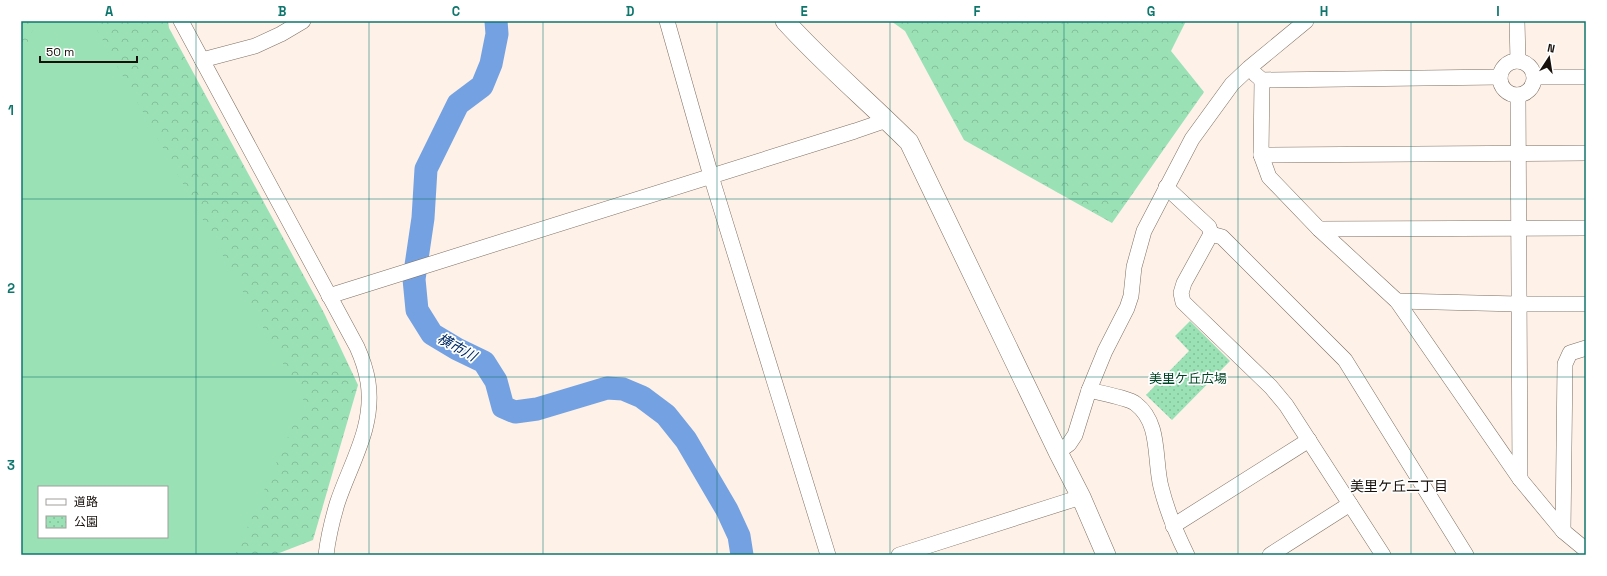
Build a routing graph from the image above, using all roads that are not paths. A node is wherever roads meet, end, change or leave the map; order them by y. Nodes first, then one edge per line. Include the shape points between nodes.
1 (181, 21) edge
2 (304, 21) edge
3 (667, 21) edge
4 (785, 21) edge
5 (1306, 21) edge
6 (1517, 21) edge
7 (202, 60) junction
8 (1518, 61) junction
9 (1248, 68) junction
10 (1500, 77) junction
11 (1535, 77) junction
12 (1586, 77) edge
13 (1262, 80) junction
14 (1518, 96) junction
15 (887, 120) junction
16 (1519, 153) junction
17 (1586, 154) edge
18 (1260, 155) junction
19 (711, 176) junction
20 (1166, 187) junction
21 (1519, 228) junction
22 (1586, 228) edge
23 (1319, 229) junction
24 (1211, 234) junction
25 (329, 296) junction
26 (1398, 301) junction
27 (1518, 304) junction
28 (1586, 304) edge
29 (1586, 348) edge
30 (1089, 390) junction
31 (1309, 440) junction
32 (1058, 452) junction
33 (1520, 479) junction
34 (1081, 497) junction
35 (1350, 504) junction
36 (1173, 526) junction
37 (1564, 531) junction
38 (1586, 550) edge
39 (326, 555) edge
40 (828, 555) edge
41 (899, 555) edge
42 (1106, 555) edge
43 (1187, 555) edge
44 (1270, 555) edge
45 (1383, 555) edge
46 (1466, 555) edge

1 - 7 street
2 - 7 street via 256,46
3 - 19 street
4 - 15 street
5 - 9 street
6 - 8 street
7 - 25 street
8 - 10 street via 1508,64
8 - 11 street via 1527,64
9 - 13 street
9 - 20 street via 1232,84 1192,139
10 - 13 street
10 - 14 street via 1503,88
11 - 12 street
11 - 14 street via 1529,91
13 - 18 street
14 - 16 street
15 - 19 street
15 - 32 street via 909,142
16 - 17 street
16 - 18 street
16 - 21 street
18 - 23 street via 1269,177
19 - 25 street
19 - 40 street
20 - 24 street via 1209,228
20 - 30 street via 1144,231 1134,266 1132,296 1105,350
21 - 22 street
21 - 23 street
21 - 27 street
23 - 26 street
24 - 31 street via 1184,283 1181,293 1183,302 1270,387
24 - 46 street via 1222,237 1345,360
25 - 39 street via 364,365 370,404 366,431 337,503
26 - 27 street
26 - 33 street
27 - 28 street
27 - 33 street
29 - 37 street via 1570,353 1565,364
30 - 32 street via 1075,435 1069,444
30 - 36 street via 1135,403 1146,413 1153,427 1161,486
31 - 35 street
31 - 36 street
32 - 34 street
33 - 37 street
34 - 41 street
34 - 42 street
35 - 44 street
35 - 45 street
36 - 43 street
37 - 38 street

